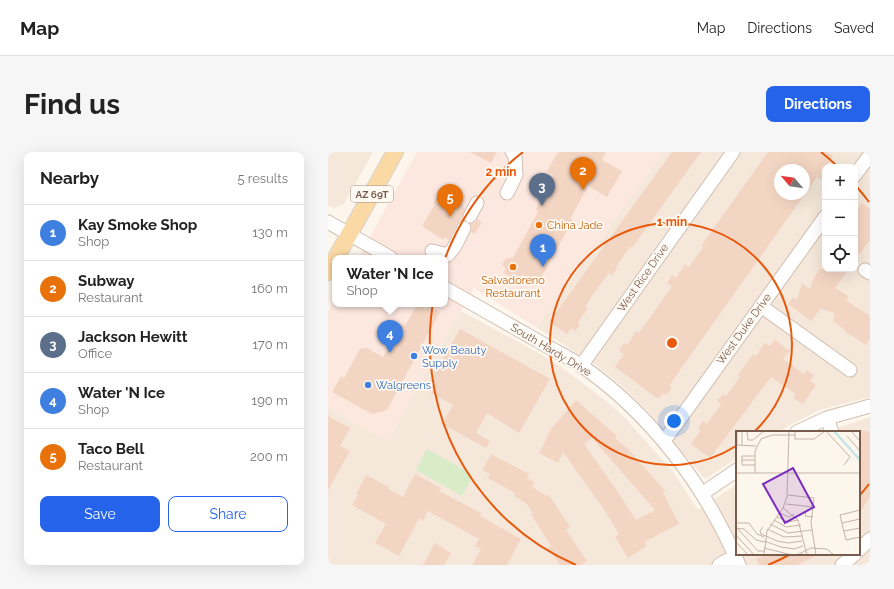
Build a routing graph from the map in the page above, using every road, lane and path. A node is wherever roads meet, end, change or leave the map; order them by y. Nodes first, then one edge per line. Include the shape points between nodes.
1 (395, 152) edge
2 (512, 152) edge
3 (733, 152) edge
4 (867, 152) edge
5 (870, 154) edge
6 (858, 171) edge
7 (507, 193) dead end
8 (477, 203) dead end
9 (470, 216) dead end
10 (822, 221) edge
11 (328, 222) edge
12 (464, 228) dead end
13 (349, 234) junction
14 (432, 252) dead end
15 (338, 255) edge
16 (386, 255) edge
17 (448, 290) edge
18 (761, 306) junction
19 (581, 366) junction
20 (850, 370) dead end
21 (870, 406) edge
22 (827, 418) junction
23 (799, 431) edge
24 (832, 431) edge
25 (664, 441) junction
26 (736, 471) edge
27 (703, 493) junction
28 (870, 539) edge
29 (860, 549) edge
30 (736, 554) edge
31 (854, 555) edge
32 (719, 565) edge
33 (842, 565) edge

1 - 13 main road, AZ 69T
2 - 7 street via 515,155 516,175
3 - 19 street, West Rice Drive
4 - 5 street
5 - 6 street
8 - 9 street
10 - 18 street, West Duke Drive
11 - 13 street
12 - 14 street via 448,255
13 - 15 main road, AZ 69T
13 - 16 street
17 - 19 street, South Hardy Drive
18 - 20 street
18 - 25 street, West Duke Drive
19 - 25 street, South Hardy Drive via 631,407
21 - 22 street
22 - 23 street
22 - 24 street
25 - 27 street, South Hardy Drive
26 - 27 street
27 - 30 street, South Hardy Drive
28 - 29 street
30 - 32 street
31 - 33 street

